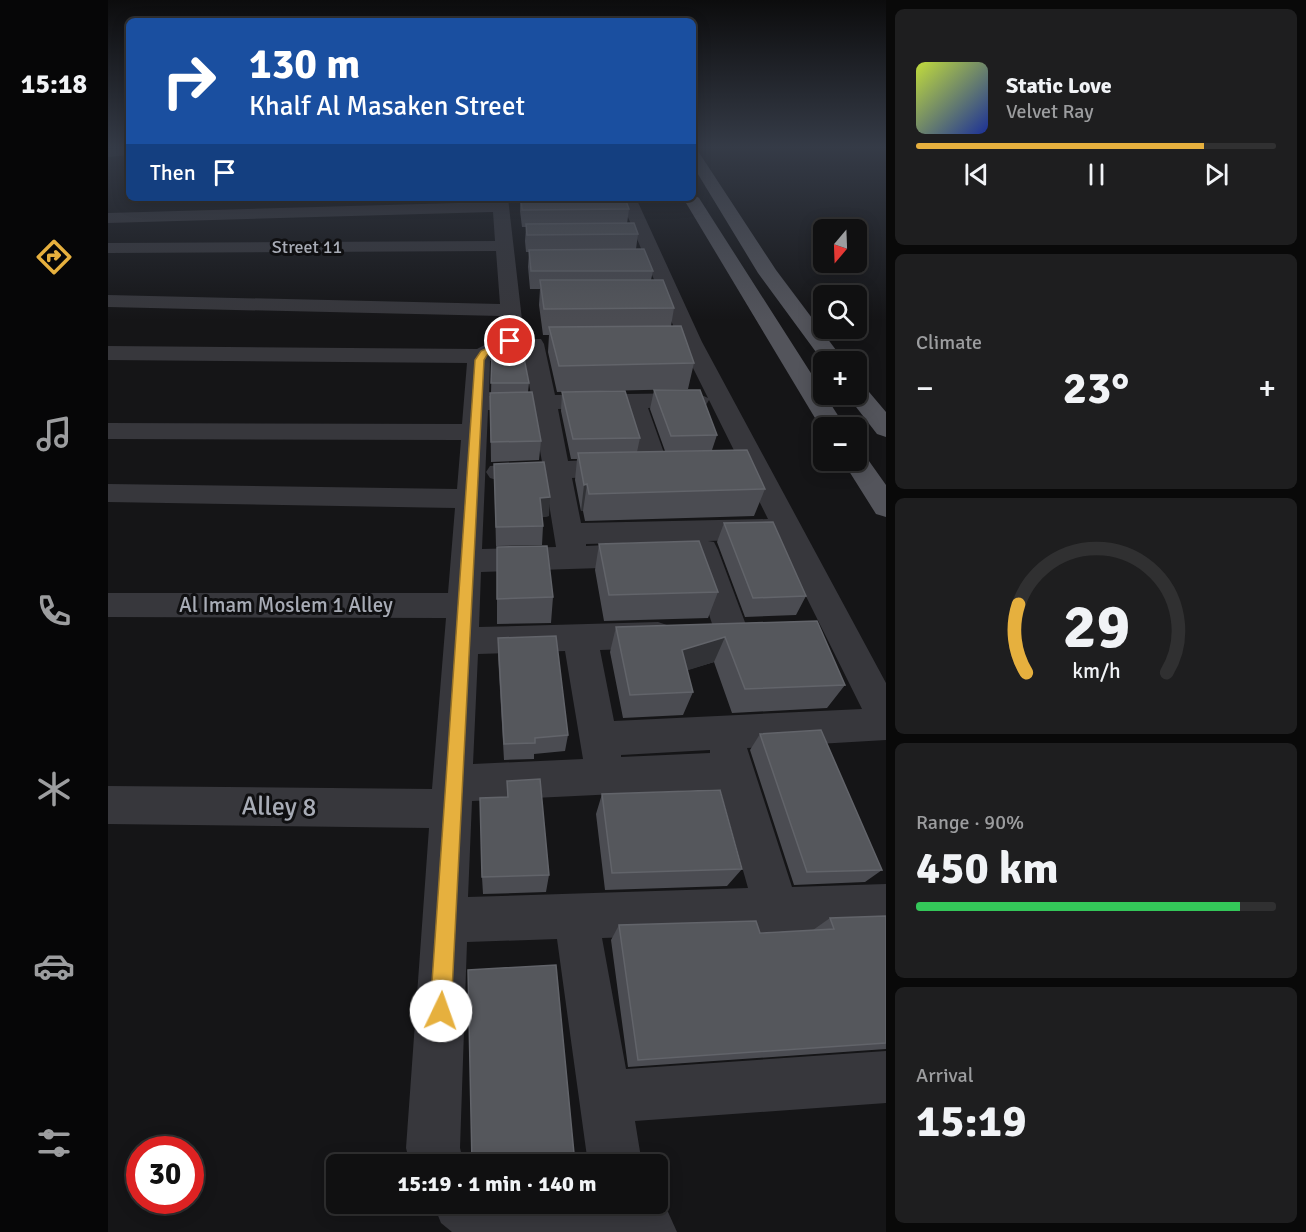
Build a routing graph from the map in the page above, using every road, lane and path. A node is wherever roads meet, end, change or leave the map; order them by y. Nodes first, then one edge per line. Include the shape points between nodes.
1 (624, 205) edge
2 (696, 205) edge
3 (725, 205) edge
4 (108, 218) edge
5 (509, 227) edge
6 (108, 248) edge
7 (108, 301) edge
8 (517, 302) junction
9 (519, 347) junction
10 (826, 351) edge
11 (108, 353) edge
12 (720, 399) junction
13 (633, 401) junction
14 (544, 402) junction
15 (867, 405) edge
16 (476, 417) junction
17 (827, 417) edge
18 (886, 429) edge
19 (108, 431) edge
20 (557, 470) junction
21 (862, 471) edge
22 (472, 486) junction
23 (108, 493) edge
24 (886, 507) edge
25 (786, 528) junction
26 (700, 542) junction
27 (571, 546) junction
28 (467, 561) junction
29 (108, 605) edge
30 (465, 606) junction
31 (839, 629) junction
32 (804, 631) edge
33 (768, 632) edge
34 (732, 633) junction
35 (580, 637) junction
36 (462, 641) junction
37 (886, 719) edge
38 (886, 724) edge
39 (729, 752) junction
40 (602, 757) junction
41 (453, 796) junction
42 (108, 805) edge
43 (886, 906) edge
44 (777, 910) junction
45 (576, 916) junction
46 (445, 920) junction
47 (886, 1077) edge
48 (604, 1097) junction
49 (434, 1154) edge
50 (616, 1154) edge
51 (477, 1214) edge
52 (543, 1214) edge

1 - 12 street via 680,342
2 - 17 main road
3 - 10 main road via 768,273
4 - 5 street
5 - 6 street, Street 11
5 - 8 street
7 - 8 street
8 - 9 street via 513,337
9 - 11 street
9 - 14 street
9 - 16 street
12 - 13 street
12 - 25 street via 742,465
13 - 14 street
13 - 20 street via 666,467
14 - 16 street
14 - 20 street
15 - 18 main road
16 - 19 street
16 - 22 street
20 - 22 street
20 - 27 street
21 - 24 main road
22 - 23 street
22 - 28 street
25 - 26 street
25 - 31 street
26 - 27 street
26 - 34 street
27 - 28 street
28 - 30 street
29 - 30 street, Al Imam Moslem 1 Alley
30 - 36 street
31 - 32 street
31 - 37 street
33 - 34 street
34 - 35 street
35 - 36 street
35 - 40 street
36 - 41 street
38 - 39 street, Alley 8
39 - 40 street, Alley 8
39 - 44 street
40 - 41 street, Alley 8
41 - 42 street, Alley 8
41 - 46 street
43 - 44 street
44 - 45 street
45 - 46 street
45 - 48 street
46 - 49 street
47 - 48 street
48 - 50 street
51 - 52 street via 497,1219

